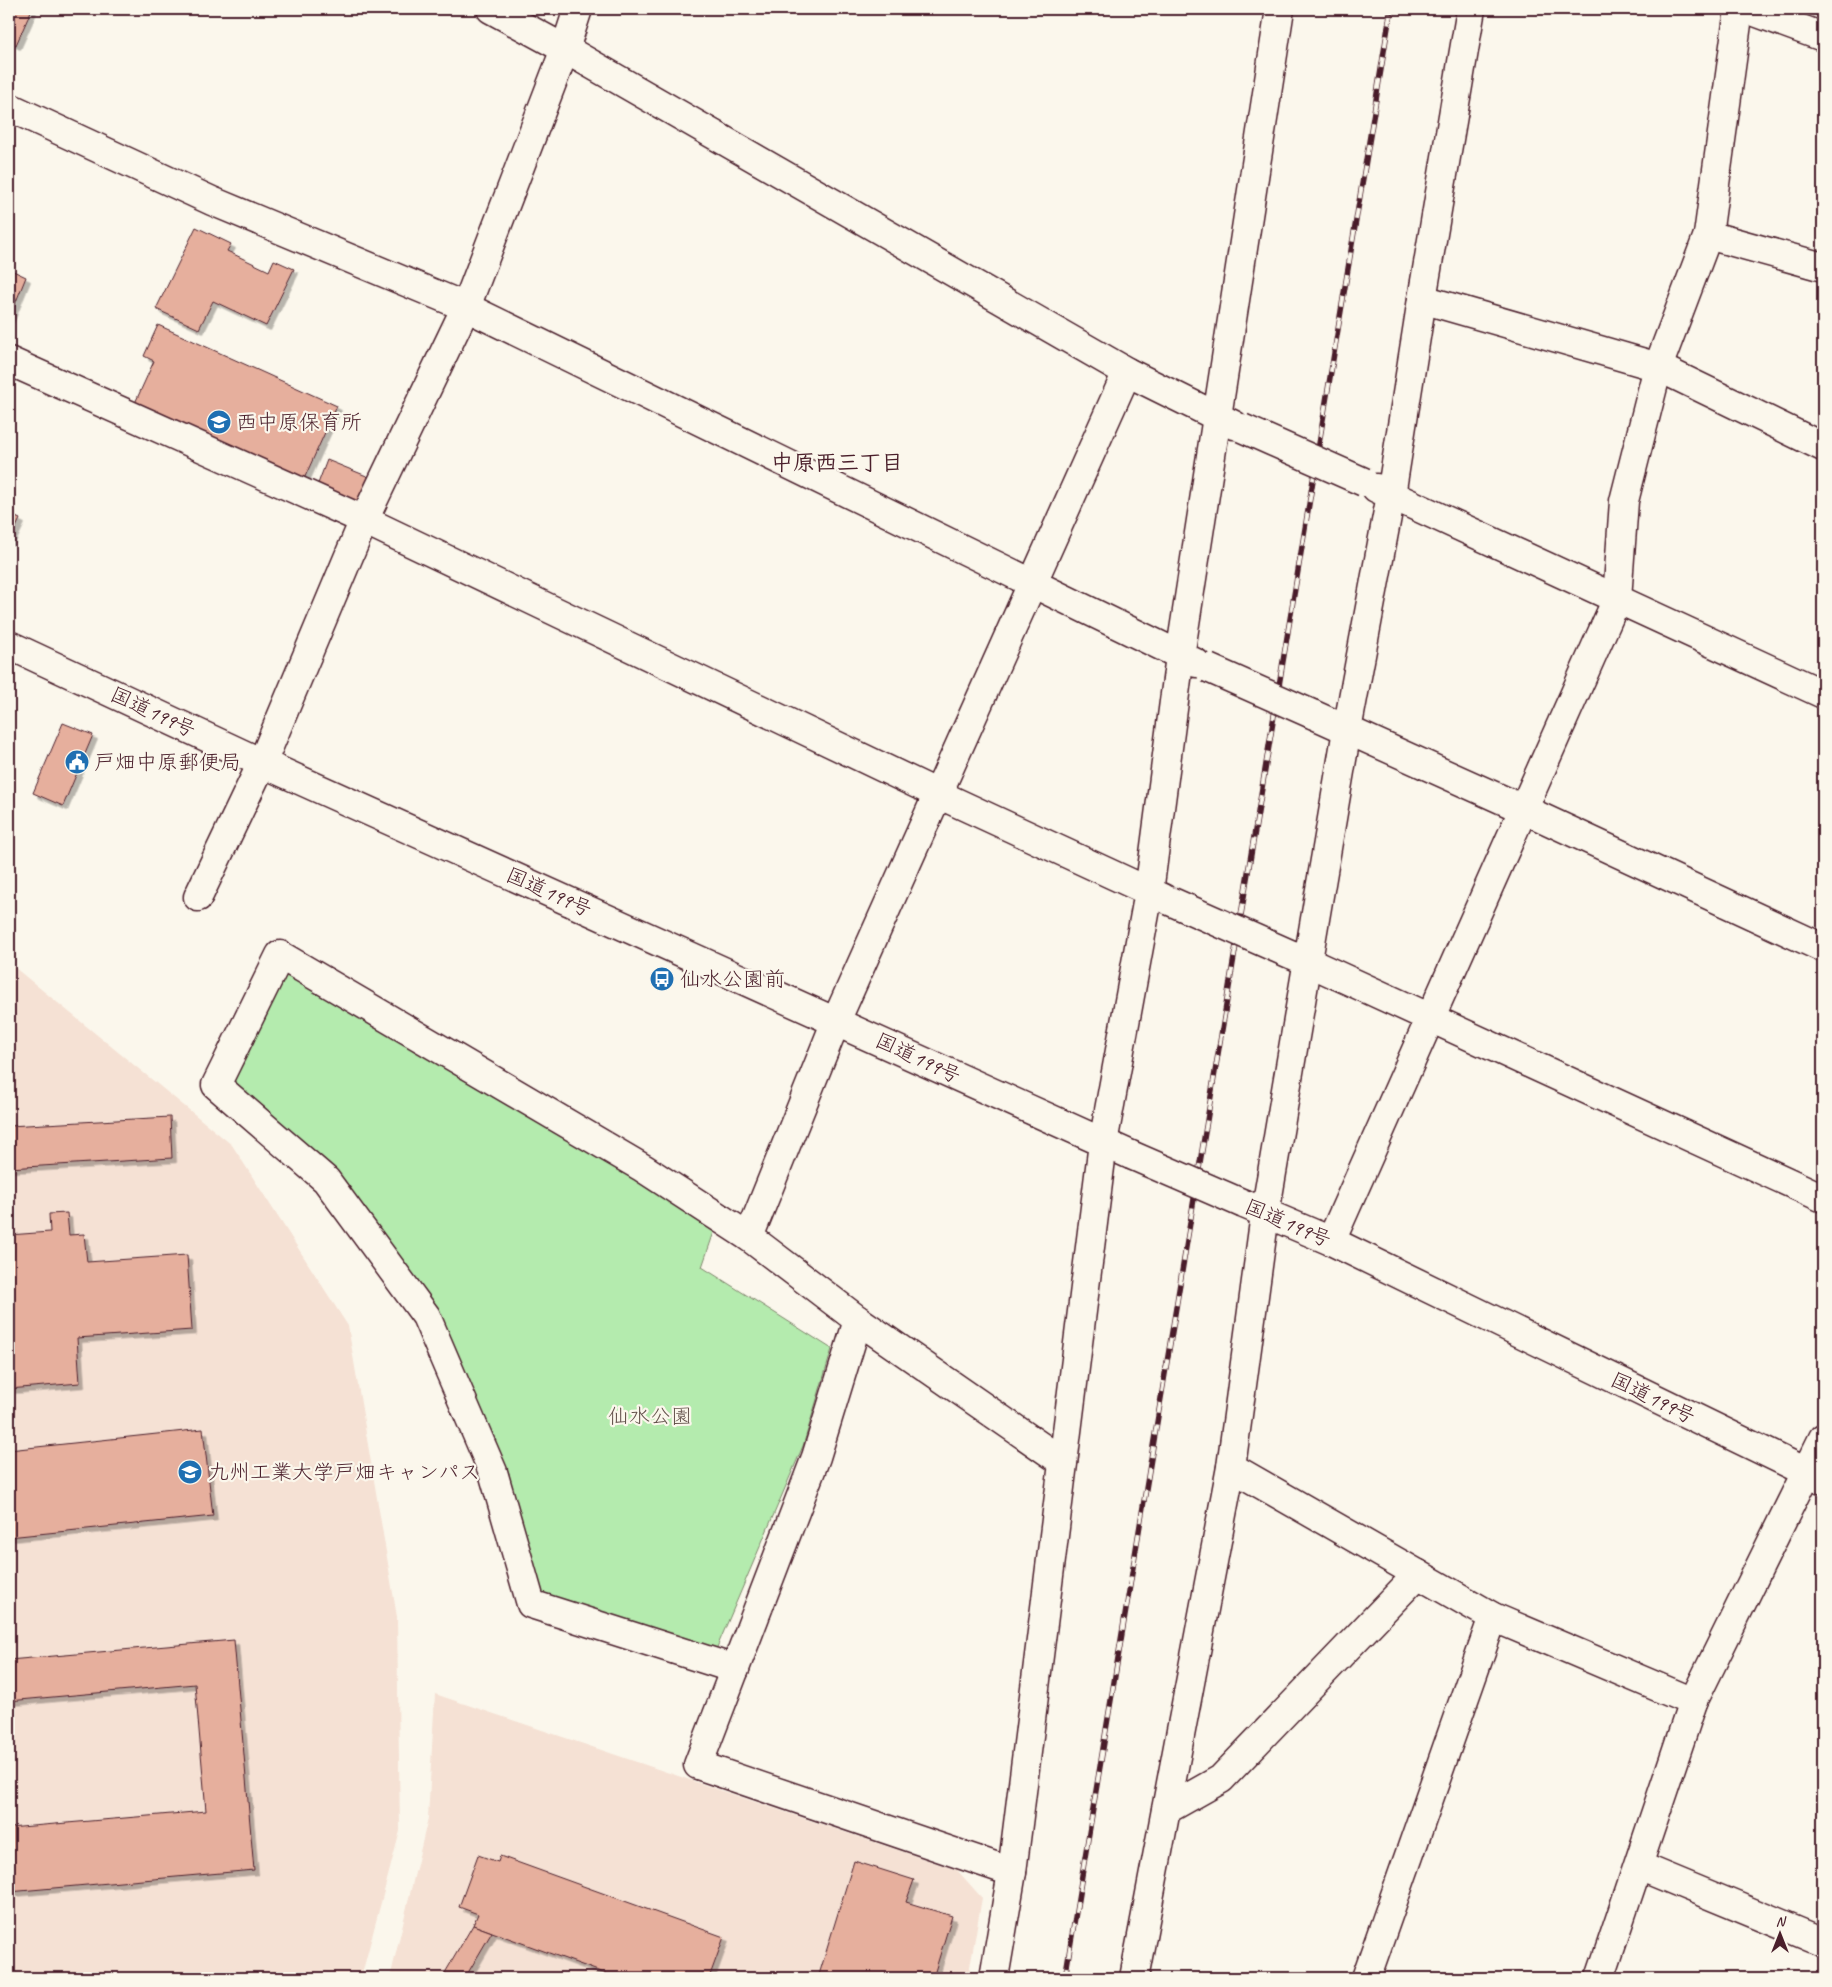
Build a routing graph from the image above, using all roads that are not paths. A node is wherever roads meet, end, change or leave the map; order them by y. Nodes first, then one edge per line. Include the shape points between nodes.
1 (491, 9) edge
2 (578, 9) edge
3 (1280, 9) edge
4 (1472, 9) edge
5 (1739, 9) edge
6 (1747, 9) edge
7 (1823, 37) edge
8 (565, 48) junction
9 (9, 107) edge
10 (1708, 234) junction
11 (1823, 267) edge
12 (1422, 299) junction
13 (466, 307) junction
14 (9, 361) edge
15 (1658, 367) junction
16 (1127, 372) junction
17 (1230, 424) junction
18 (1823, 447) edge
19 (1391, 494) junction
20 (364, 520) junction
21 (1031, 583) junction
22 (1617, 598) junction
23 (9, 645) edge
24 (1180, 656) junction
25 (1823, 694) edge
26 (1347, 730) junction
27 (262, 763) junction
28 (938, 794) junction
29 (1523, 809) junction
30 (1159, 896) junction
31 (198, 897) dead end
32 (1823, 948) edge
33 (1299, 957) junction
34 (1431, 1017) junction
35 (836, 1021) junction
36 (1103, 1143) junction
37 (1823, 1198) edge
38 (1254, 1209) junction
39 (749, 1237) junction
40 (1331, 1241) junction
41 (858, 1320) junction
42 (1823, 1438) edge
43 (1063, 1462) junction
44 (1231, 1467) junction
45 (1815, 1477) edge
46 (1418, 1574) junction
47 (1493, 1617) junction
48 (735, 1669) junction
49 (1693, 1702) junction
50 (1166, 1810) junction
51 (1639, 1866) junction
52 (1012, 1872) junction
53 (1823, 1942) edge
54 (994, 1978) edge
55 (1134, 1978) edge
56 (1366, 1978) edge
57 (1600, 1978) edge

1 - 8 main road
2 - 8 main road
3 - 17 main road
4 - 12 main road
5 - 10 main road
6 - 7 main road
8 - 13 main road
8 - 16 main road
9 - 13 main road via 212,201
10 - 11 main road
10 - 15 main road
12 - 15 main road
12 - 19 main road
13 - 20 main road
13 - 21 main road
14 - 20 main road
15 - 18 main road
15 - 22 main road via 1624,501
16 - 17 main road
16 - 21 main road
17 - 19 main road, bridge
17 - 24 main road
19 - 22 main road
19 - 26 main road
20 - 27 main road
20 - 28 main road
21 - 24 main road
21 - 28 main road
22 - 25 main road
22 - 29 main road
23 - 27 main road, 国道199号
24 - 26 main road, bridge
24 - 30 main road
26 - 29 main road
26 - 33 main road
27 - 31 main road
27 - 35 main road, 国道199号
28 - 30 main road
28 - 35 main road
29 - 32 main road
29 - 34 main road
30 - 33 main road, bridge
30 - 36 main road
33 - 34 main road
33 - 38 main road
34 - 37 main road
34 - 40 main road
35 - 36 main road, 国道199号
35 - 39 main road
36 - 38 main road, 国道199号, bridge
36 - 43 main road
38 - 40 main road, 国道199号
38 - 44 main road
39 - 41 main road
39 - 48 main road via 643,1168 280,955 216,1085 326,1180 426,1316 493,1472 531,1604
40 - 45 main road, 国道199号
41 - 43 main road
41 - 48 main road via 816,1457
42 - 45 main road
43 - 52 main road
44 - 46 main road
44 - 50 main road
45 - 49 main road
46 - 47 main road
46 - 50 main road via 1221,1779
47 - 49 main road
47 - 56 main road
48 - 52 main road via 698,1765
49 - 51 main road
50 - 55 main road
51 - 53 main road
51 - 57 main road
52 - 54 main road

